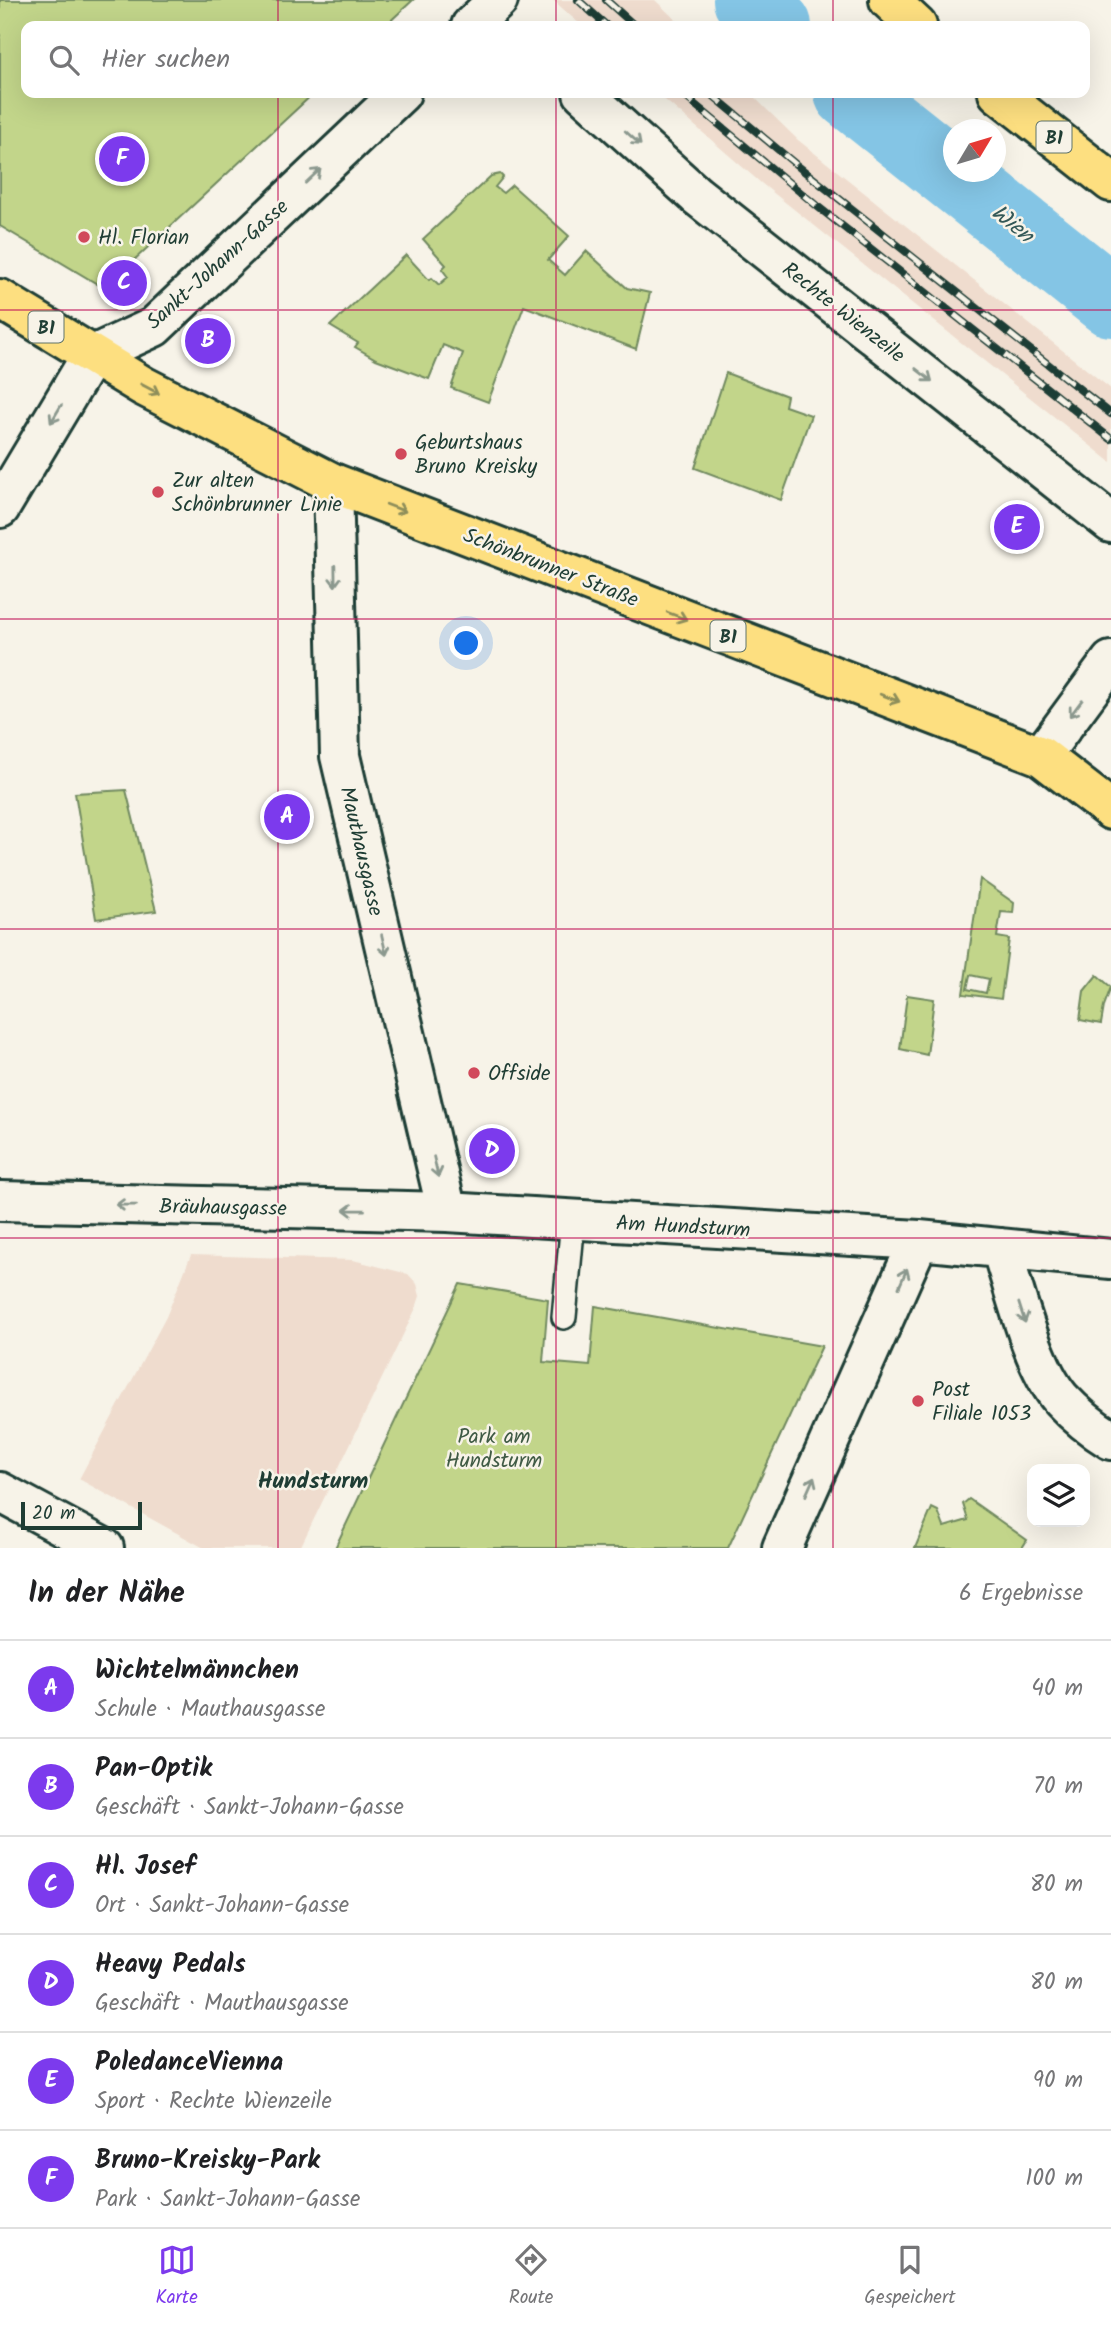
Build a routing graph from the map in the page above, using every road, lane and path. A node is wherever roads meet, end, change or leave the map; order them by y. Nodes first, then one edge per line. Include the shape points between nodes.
1 (889, 0) edge
2 (912, 21) edge
3 (396, 98) edge
4 (589, 98) edge
5 (1004, 98) edge
6 (1111, 182) edge
7 (0, 299) edge
8 (91, 356) junction
9 (333, 483) junction
10 (0, 509) edge
11 (1111, 523) edge
12 (1111, 661) edge
13 (1041, 756) junction
14 (1111, 810) edge
15 (0, 1201) edge
16 (447, 1213) junction
17 (573, 1220) junction
18 (919, 1240) junction
19 (1001, 1248) junction
20 (1111, 1259) edge
21 (564, 1317) dead end
22 (1111, 1440) edge
23 (0, 1492) edge
24 (104, 1548) edge
25 (782, 1548) edge

1 - 2 main road
8 -> 3 street, Sankt-Johann-Gasse via 154,327
4 -> 11 street, Rechte Wienzeile via 696,195
5 - 6 main road, B1
7 - 8 main road, Schönbrunner Straße / B1
8 -> 9 main road, Schönbrunner Straße / B1
8 -> 10 street
9 -> 13 main road, Schönbrunner Straße / B1
9 -> 16 street, Mauthausgasse via 340,756
12 -> 13 street
13 - 14 main road, Schönbrunner Straße / B1
16 -> 15 street, Bräuhausgasse
16 - 17 street, Am Hundsturm
17 - 18 street, Am Hundsturm
17 - 21 lane
18 - 19 street, Am Hundsturm
25 -> 18 street
19 - 20 street, Am Hundsturm
19 -> 22 street via 1045,1373 1060,1398
23 - 24 street

